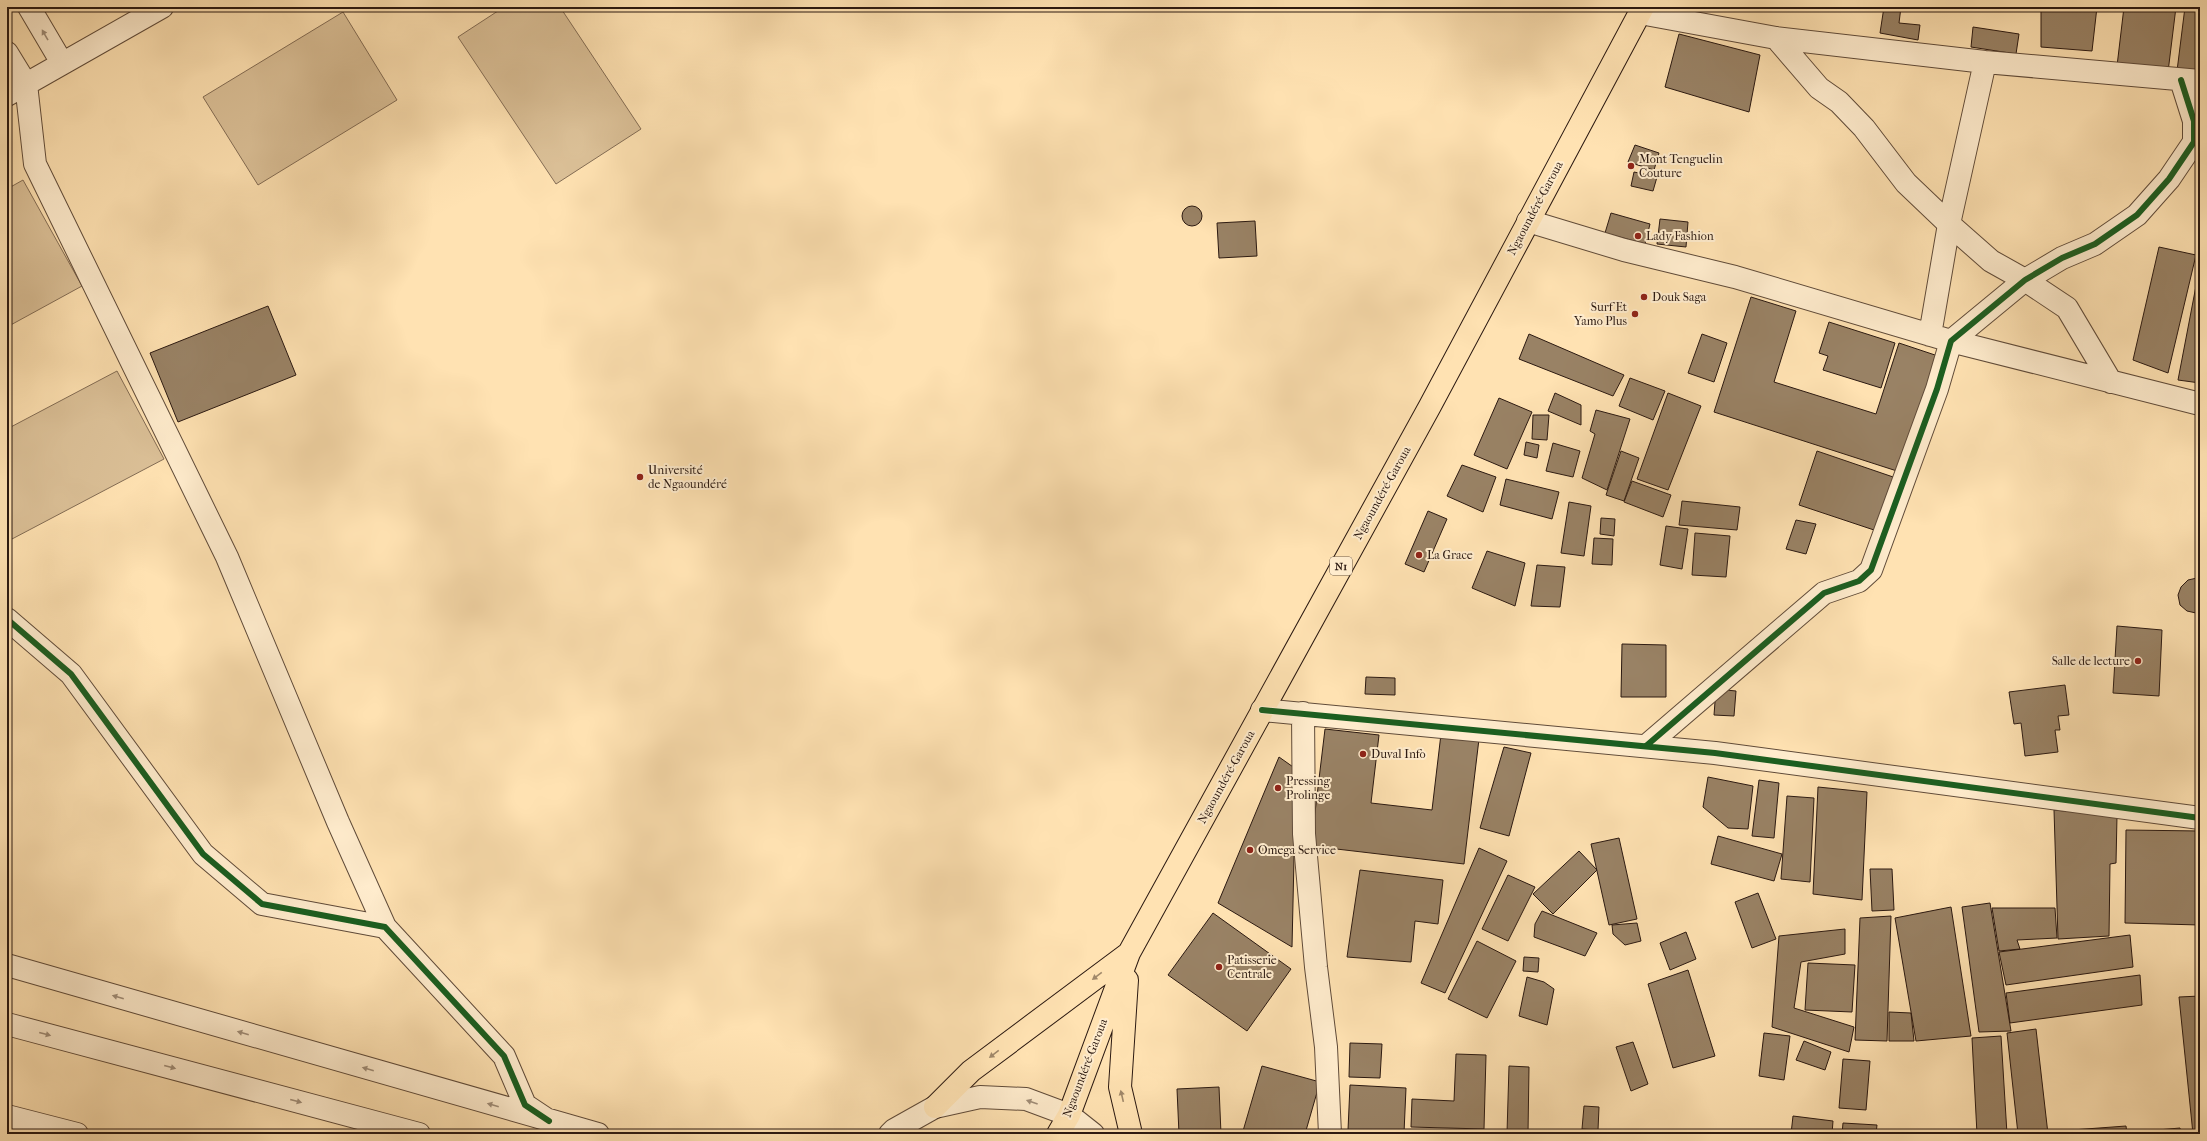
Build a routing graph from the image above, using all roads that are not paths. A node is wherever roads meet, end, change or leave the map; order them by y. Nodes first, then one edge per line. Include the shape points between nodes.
1 (29, 7) edge
2 (162, 7) edge
3 (1642, 10) edge
4 (1776, 38) junction
5 (7, 53) edge
6 (1985, 62) junction
7 (62, 63) junction
8 (2190, 80) edge
9 (26, 84) junction
10 (7, 95) edge
11 (1528, 220) junction
12 (1949, 224) junction
13 (2025, 280) junction
14 (1930, 335) junction
15 (1951, 341) junction
16 (2111, 382) junction
17 (2200, 404) edge
18 (7, 619) edge
19 (1262, 710) junction
20 (1303, 714) junction
21 (1646, 746) junction
22 (2200, 818) edge
23 (385, 927) junction
24 (1129, 953) junction
25 (7, 965) edge
26 (7, 1024) edge
27 (935, 1106) junction
28 (1069, 1115) junction
29 (7, 1116) edge
30 (549, 1120) junction
31 (77, 1134) edge
32 (419, 1134) edge
33 (598, 1134) edge
34 (890, 1134) edge
35 (1058, 1134) edge
36 (1092, 1134) edge
37 (1131, 1134) edge
38 (1330, 1134) edge

7 -> 1 street
2 - 7 street
3 - 4 street
3 - 11 highway, Ngaoundéré-Garoua / N1
4 - 6 street
4 - 12 street via 1819,88 1839,102 1864,128 1906,183
5 - 9 street
6 - 8 street
6 - 12 street
7 - 9 street
8 - 13 street via 2194,142 2169,179 2137,215 2095,244 2062,258
9 - 10 street
9 - 23 street via 35,164 227,557
11 - 14 street via 1624,250 1735,277
11 - 19 highway, Ngaoundéré-Garoua / N1 via 1430,406
12 - 13 street via 1991,261
12 - 14 street
13 - 15 street
13 - 16 street via 2067,308
14 - 15 street
15 - 16 street
15 - 21 street via 1938,389 1871,570 1859,581 1824,592
16 - 17 street
18 - 23 street via 71,674 203,854 262,904
19 - 20 street
19 - 24 highway, Ngaoundéré-Garoua / N1
20 - 21 street
20 - 38 street via 1304,834 1326,1047
21 - 22 street
23 - 30 street via 504,1056 525,1105
24 -> 27 highway via 971,1071
24 - 28 highway, Ngaoundéré-Garoua / N1
37 -> 24 highway via 1120,1087
30 -> 25 street
26 -> 32 street
28 -> 27 street via 1026,1099 980,1097
27 - 34 street
28 - 35 highway, Ngaoundéré-Garoua / N1
28 - 36 street
29 - 31 street
30 - 33 street

